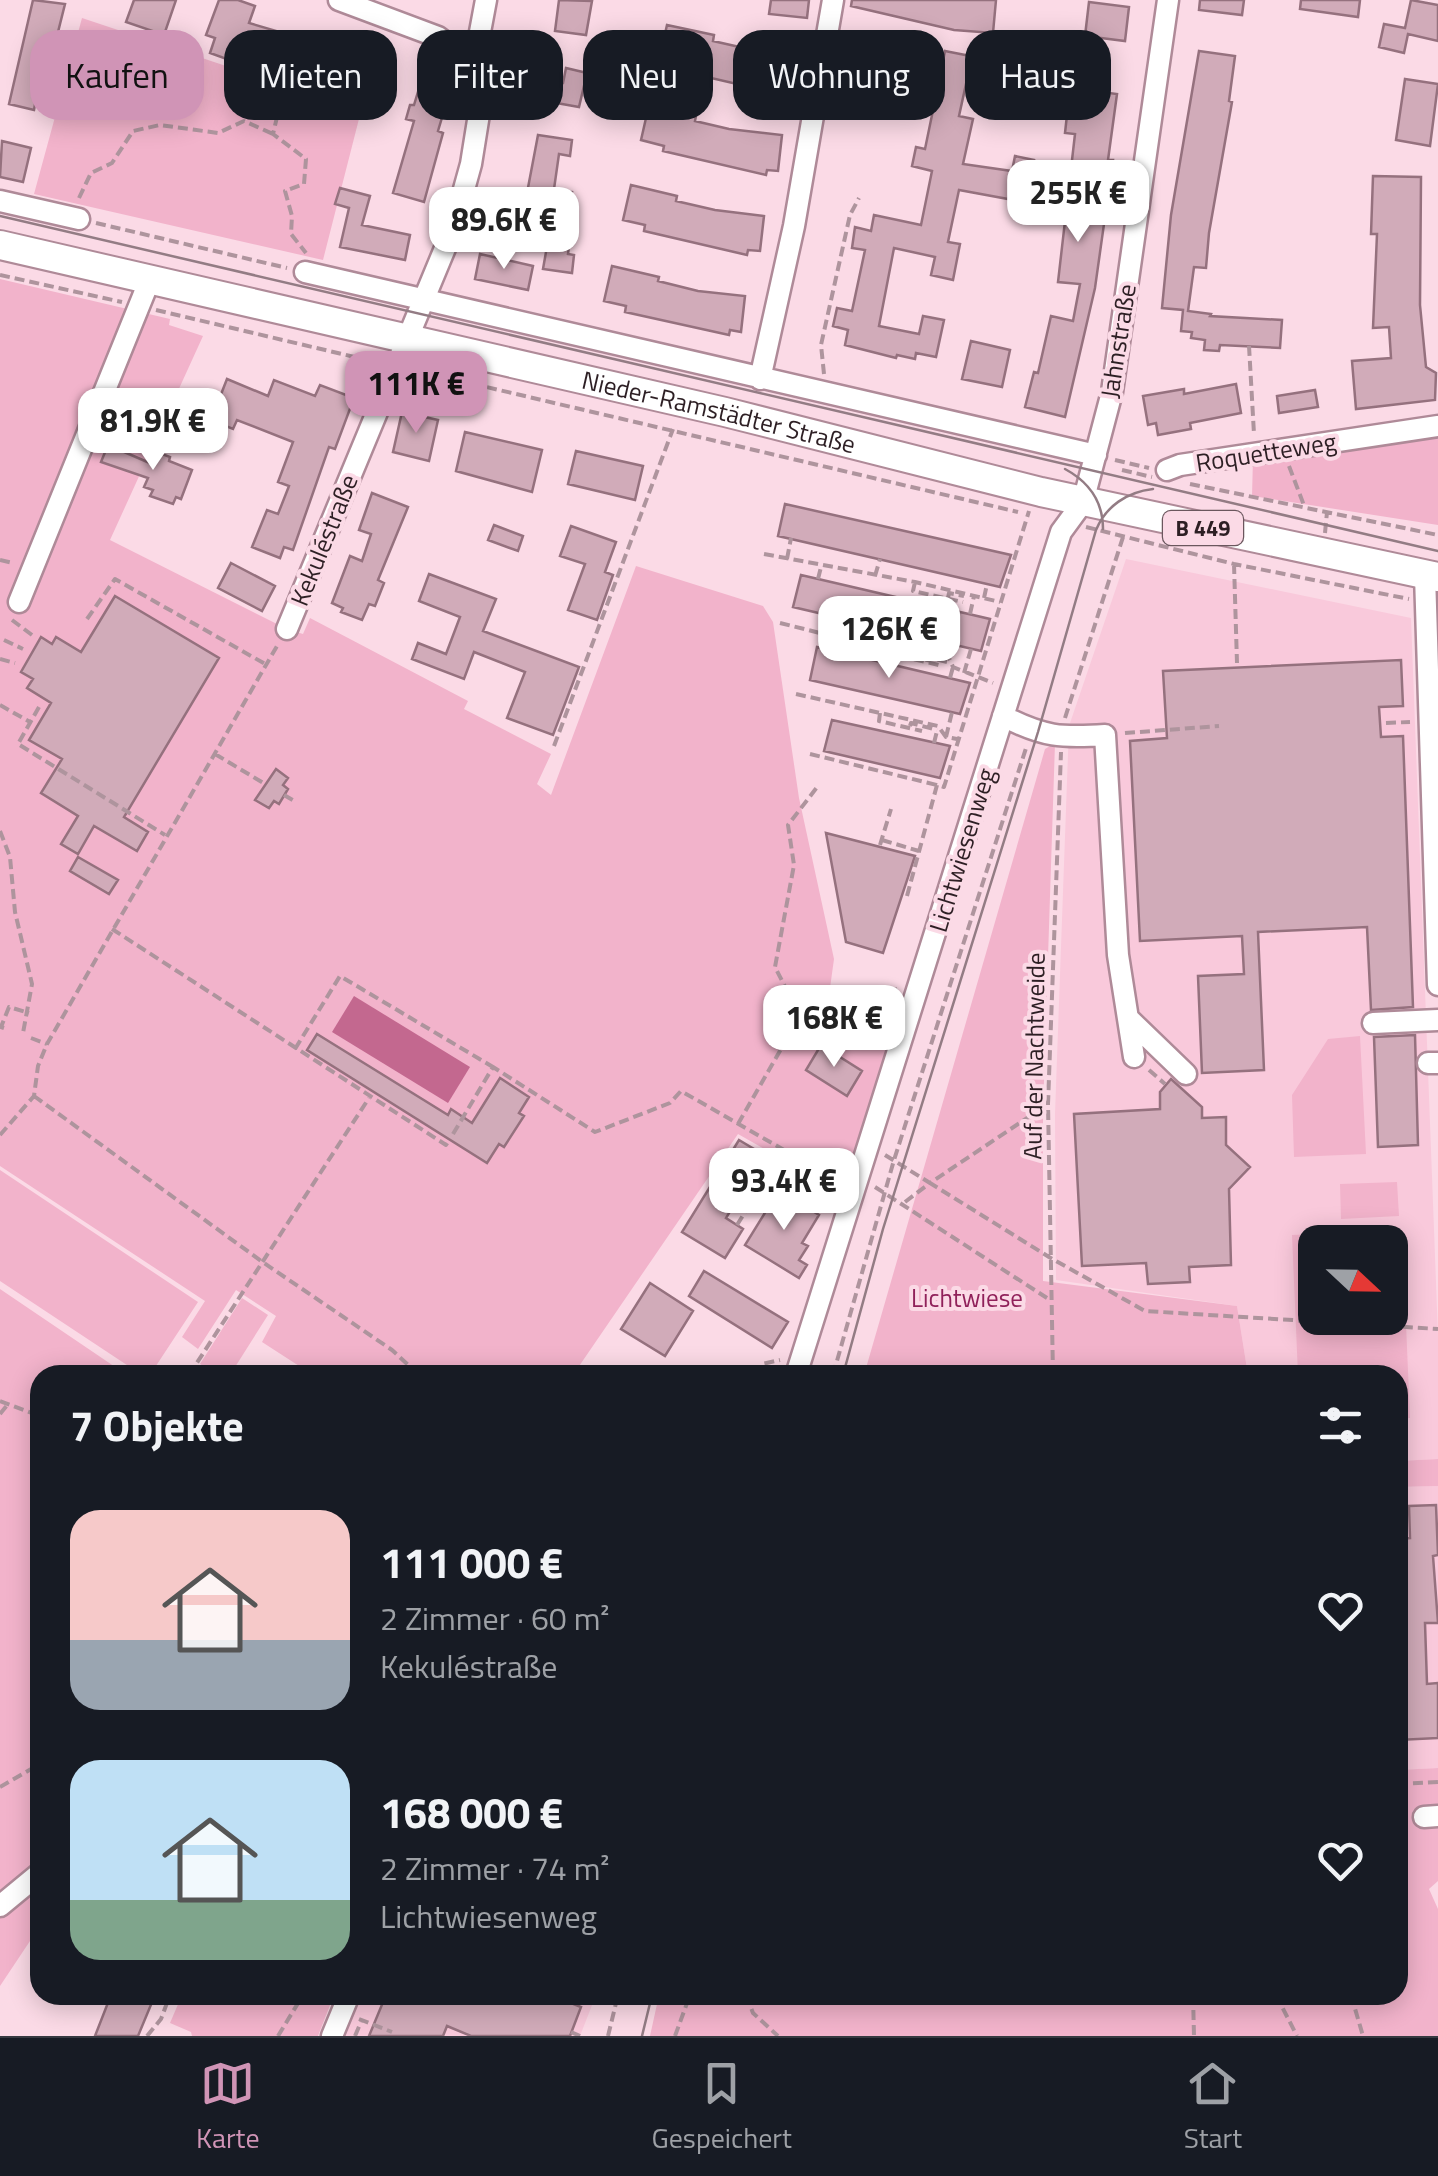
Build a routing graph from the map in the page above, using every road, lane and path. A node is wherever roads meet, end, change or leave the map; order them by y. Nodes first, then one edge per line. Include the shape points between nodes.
1 (339, 0) edge
2 (486, 0) edge
3 (833, 0) edge
4 (1168, 0) edge
5 (419, 30) edge
6 (480, 30) edge
7 (276, 120) edge
8 (478, 120) edge
9 (273, 134) junction
10 (859, 198) dead end
11 (0, 201) edge
12 (79, 219) junction
13 (0, 244) edge
14 (304, 250) dead end
15 (305, 272) joint
16 (0, 275) edge
17 (150, 279) junction
18 (423, 301) junction
19 (139, 306) junction
20 (407, 339) junction
21 (1249, 346) dead end
22 (396, 366) junction
23 (760, 379) junction
24 (826, 394) junction
25 (1438, 426) edge
26 (673, 429) junction
27 (1283, 450) junction
28 (1256, 454) junction
29 (1096, 455) junction
30 (1167, 470) joint
31 (1234, 495) dead end
32 (1305, 508) junction
33 (1326, 512) junction
34 (1078, 513) junction
35 (1028, 514) junction
36 (1038, 516) dead end
37 (1438, 535) edge
38 (1123, 537) junction
39 (791, 538) dead end
40 (1325, 540) dead end
41 (764, 554) dead end
42 (880, 559) dead end
43 (787, 560) junction
44 (1234, 564) junction
45 (821, 567) junction
46 (875, 576) junction
47 (818, 579) dead end
48 (916, 582) junction
49 (987, 584) dead end
50 (1430, 585) edge
51 (974, 597) junction
52 (948, 598) junction
53 (984, 598) junction
54 (963, 602) dead end
55 (1000, 602) junction
56 (970, 614) dead end
57 (16, 615) joint
58 (87, 619) dead end
59 (780, 624) dead end
60 (287, 629) joint
61 (30, 634) dead end
62 (6, 641) dead end
63 (852, 641) junction
64 (894, 647) junction
65 (21, 648) dead end
66 (971, 649) dead end
67 (850, 654) dead end
68 (1, 659) edge
69 (13, 663) dead end
70 (1238, 664) dead end
71 (266, 665) junction
72 (948, 665) junction
73 (964, 674) junction
74 (950, 678) dead end
75 (977, 678) junction
76 (796, 694) dead end
77 (0, 705) edge
78 (39, 707) dead end
79 (952, 712) dead end
80 (880, 713) junction
81 (1004, 716) junction
82 (1430, 720) junction
83 (30, 722) junction
84 (1386, 723) dead end
85 (1219, 726) dead end
86 (910, 728) junction
87 (938, 728) junction
88 (1031, 731) junction
89 (922, 732) dead end
90 (1124, 733) dead end
91 (946, 736) junction
92 (1061, 738) junction
93 (958, 740) junction
94 (934, 742) dead end
95 (554, 746) dead end
96 (215, 754) junction
97 (810, 754) dead end
98 (926, 774) dead end
99 (924, 782) junction
100 (265, 784) dead end
101 (938, 785) junction
102 (818, 786) dead end
103 (284, 796) dead end
104 (296, 802) dead end
105 (891, 809) dead end
106 (0, 831) edge
107 (165, 835) junction
108 (919, 851) junction
109 (907, 896) dead end
110 (112, 929) junction
111 (922, 982) junction
112 (1438, 984) edge
113 (29, 1013) junction
114 (800, 1016) junction
115 (1128, 1018) junction
116 (1432, 1021) edge
117 (1373, 1023) dead end
118 (4, 1028) dead end
119 (23, 1033) dead end
120 (31, 1038) dead end
121 (47, 1044) junction
122 (295, 1049) junction
123 (1134, 1057) dead end
124 (493, 1067) junction
125 (1150, 1071) dead end
126 (1186, 1074) dead end
127 (1164, 1084) dead end
128 (34, 1096) junction
129 (369, 1098) junction
130 (1048, 1104) junction
131 (738, 1124) junction
132 (0, 1135) edge
133 (868, 1146) junction
134 (784, 1150) junction
135 (894, 1160) junction
136 (858, 1178) junction
137 (930, 1183) junction
138 (885, 1192) junction
139 (904, 1203) junction
140 (738, 1225) dead end
141 (1049, 1257) junction
142 (264, 1263) junction
143 (1049, 1299) junction
144 (1438, 1328) edge
145 (196, 1365) edge
146 (408, 1365) edge
147 (761, 1365) edge
148 (799, 1365) edge
149 (836, 1365) edge
150 (1052, 1365) edge
151 (0, 1401) edge
152 (8, 1404) junction
153 (30, 1412) edge
154 (0, 1414) edge
155 (30, 1770) edge
156 (1438, 1782) edge
157 (1408, 1784) edge
158 (0, 1787) edge
159 (30, 1881) edge
160 (0, 1906) edge
161 (166, 2005) edge
162 (297, 2005) edge
163 (616, 2005) edge
164 (686, 2005) edge
165 (750, 2005) edge
166 (1193, 2005) edge
167 (1281, 2005) edge
168 (1354, 2005) edge
169 (351, 2009) edge
170 (392, 2032) dead end
171 (571, 2032) dead end
172 (147, 2036) edge
173 (278, 2036) edge
174 (332, 2036) edge
175 (355, 2036) edge
176 (580, 2036) edge
177 (608, 2036) edge
178 (675, 2036) edge
179 (778, 2036) edge
180 (1194, 2036) edge
181 (1297, 2036) edge
182 (1362, 2036) edge

1 - 5 street
2 - 6 street, Kekuléstraße
3 - 23 street
4 - 29 street, Jahnstraße via 1112,392
7 - 9 path
8 - 18 street, Kekuléstraße via 453,229
9 - 12 path via 244,121 218,133 160,126 132,132 112,163 92,173 78,202
9 - 14 path via 306,159 304,184 285,191 291,234
10 - 24 path via 821,345
11 - 12 street
12 - 15 path
13 - 17 main road, Nieder-Ramstädter Straße / B 449
15 - 18 street, Nieder-Ramstädter Straße
16 - 19 path
17 - 19 street
17 - 20 main road, Nieder-Ramstädter Straße / B 449
18 - 20 street, Kekuléstraße
18 - 23 street, Nieder-Ramstädter Straße
19 - 22 path
19 - 57 street
20 - 22 street, Kekuléstraße
20 - 34 main road, Nieder-Ramstädter Straße / B 449 via 733,414
21 - 28 path
22 - 26 path
22 - 60 street, Kekuléstraße
23 - 24 street, Nieder-Ramstädter Straße
24 - 29 street, Nieder-Ramstädter Straße
25 - 27 street, Roquetteweg
26 - 35 path
26 - 95 path
27 - 28 street, Roquetteweg
27 - 32 path
28 - 30 street, Roquetteweg
29 - 30 path, Roquetteweg
29 - 34 street, Jahnstraße
31 - 32 path
32 - 33 path
33 - 37 path
33 - 40 path
34 - 38 path
34 - 50 main road, Nieder-Ramstädter Straße / B 449
34 - 81 street, Lichtwiesenweg via 1061,532
35 - 36 path
35 - 55 path
38 - 44 path
38 - 92 path, Auf der Nachtweide
39 - 43 path
41 - 43 path
42 - 46 path
43 - 45 path
44 - 50 path
44 - 70 path
45 - 46 path
45 - 47 path
46 - 48 path
48 - 51 path
48 - 52 path via 914,591
49 - 53 path
50 - 82 street
51 - 52 path
51 - 53 path
51 - 56 path
52 - 54 path
53 - 55 path
55 - 75 path
57 - 61 path
58 - 71 path via 115,579
59 - 63 path
60 - 71 path
62 - 65 path
63 - 64 path
63 - 67 path
64 - 72 path via 949,658
64 - 72 path via 892,654
66 - 73 path
68 - 69 path
71 - 96 path
72 - 73 path
72 - 74 path
73 - 75 path
75 - 93 path
76 - 80 path
77 - 83 path
78 - 83 path
79 - 91 path
80 - 86 path via 879,721
80 - 87 path
81 - 88 street
81 - 111 street, Lichtwiesenweg
82 - 84 path
82 - 112 street
83 - 107 path via 18,744
85 - 90 path
86 - 87 path
86 - 89 path
87 - 91 path
87 - 94 path
88 - 92 street
88 - 135 path
91 - 93 path
92 - 115 street via 1106,734 1118,955
92 - 130 path, Auf der Nachtweide
93 - 101 path via 944,787
96 - 100 path
96 - 107 path
97 - 99 path
98 - 99 path
99 - 101 path
101 - 108 path
102 - 114 path via 788,825 794,865 775,967
103 - 104 path
105 - 108 path via 881,842
106 - 113 path via 32,984
107 - 110 path
108 - 109 path
110 - 121 path
110 - 122 path
111 - 114 path
111 - 133 street, Lichtwiesenweg
113 - 118 path via 9,1007
113 - 119 path
114 - 131 path
115 - 123 street
115 - 126 street
116 - 117 street
120 - 121 path
121 - 128 path
122 - 124 path via 340,976
122 - 129 path
124 - 129 path via 446,1145
124 - 131 path via 594,1132 670,1103 681,1091
125 - 127 path
128 - 132 path
128 - 142 path
129 - 142 path
130 - 137 path
130 - 141 path, Auf der Nachtweide
131 - 134 path
133 - 135 path
133 - 136 street, Lichtwiesenweg
134 - 136 path via 830,1150
134 - 140 path
135 - 137 path
135 - 138 path
136 - 138 path
136 - 148 street, Lichtwiesenweg
137 - 139 path
137 - 141 path
138 - 139 path
138 - 149 path
139 - 143 path
141 - 143 path, Auf der Nachtweide
141 - 144 path via 1145,1312
142 - 145 path
142 - 146 path
143 - 150 path, Auf der Nachtweide
147 - 148 path
151 - 152 path
152 - 153 path
152 - 154 path
155 - 158 path
156 - 157 path
159 - 160 street
161 - 172 path
162 - 173 path
163 - 177 path
164 - 178 path
165 - 179 path
166 - 180 path
167 - 181 path
168 - 182 path
169 - 170 path
169 - 174 street
169 - 175 path
171 - 176 path

